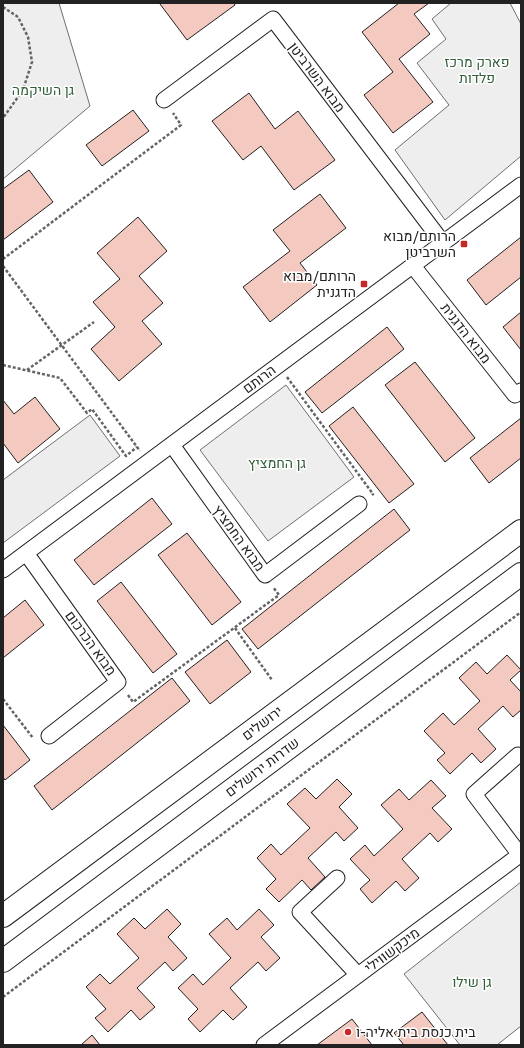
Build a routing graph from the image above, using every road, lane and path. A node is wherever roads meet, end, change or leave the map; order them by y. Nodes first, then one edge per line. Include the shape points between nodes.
1 (3, 7) edge
2 (164, 100) joint
3 (3, 118) edge
4 (519, 186) edge
5 (442, 243) junction
6 (3, 259) edge
7 (3, 266) edge
8 (413, 266) junction
9 (94, 322) dead end
10 (62, 345) junction
11 (3, 366) edge
12 (278, 366) junction
13 (26, 370) junction
14 (521, 391) edge
15 (172, 445) junction
16 (138, 447) junction
17 (148, 462) junction
18 (359, 504) joint
19 (521, 531) edge
20 (26, 553) junction
21 (3, 570) edge
22 (521, 574) edge
23 (265, 575) junction
24 (521, 612) edge
25 (235, 628) junction
26 (272, 680) dead end
27 (118, 682) junction
28 (3, 700) edge
29 (49, 736) joint
30 (518, 754) dead end
31 (521, 855) edge
32 (338, 878) dead end
33 (3, 916) edge
34 (3, 960) edge
35 (358, 975) junction
36 (3, 997) edge
37 (264, 1045) edge

1 - 3 path via 18,17 28,37 32,62 23,90
2 - 5 street, מבוא השרביטן via 273,19
2 - 6 path via 181,124
4 - 5 street, הרותם
5 - 8 street, הרותם
7 - 10 path
8 - 12 street, הרותם
8 - 14 street, מבוא הדגנית via 515,396
9 - 10 path
10 - 13 path
10 - 16 path
11 - 13 path
12 - 15 street, הרותם
12 - 18 path via 373,494
13 - 16 path via 60,378 88,413 92,409 126,456
15 - 17 street, הרותם
15 - 23 street, מבוא החמציץ
16 - 17 path
17 - 20 street, הרותם
18 - 23 street, מבוא החמציץ
19 - 33 main road, ירושלים
20 - 21 street, הרותם
20 - 27 street, מבוא הכרכום
22 - 34 main road, שדרות ירושלים
23 - 25 path via 279,595
24 - 36 path
25 - 26 path
25 - 27 path via 133,702
27 - 29 street, מבוא הכרכום
28 - 29 path via 38,745
30 - 31 street via 474,794
31 - 35 street, מיכקשווילי
32 - 35 street via 300,912
35 - 37 street, מיכקשווילי

